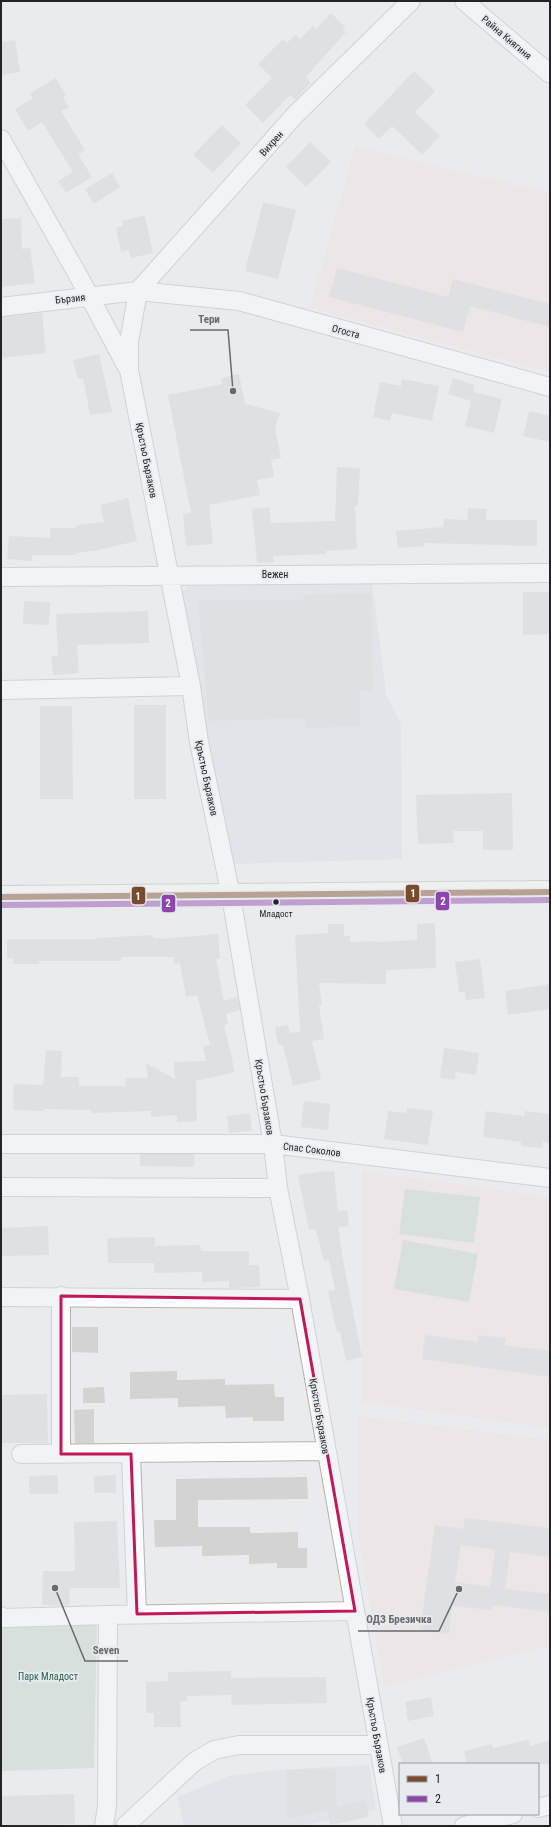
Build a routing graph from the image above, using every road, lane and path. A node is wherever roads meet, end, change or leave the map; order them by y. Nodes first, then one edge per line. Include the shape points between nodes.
1 (411, 1) edge
2 (464, 1) edge
3 (550, 74) edge
4 (1, 139) edge
5 (138, 291) junction
6 (90, 296) junction
7 (1, 307) edge
8 (129, 370) junction
9 (550, 387) edge
10 (550, 573) edge
11 (169, 575) junction
12 (1, 577) edge
13 (191, 686) junction
14 (1, 690) edge
15 (550, 892) edge
16 (231, 896) junction
17 (1, 897) edge
18 (1, 1144) edge
19 (272, 1144) junction
20 (550, 1178) edge
21 (1, 1187) edge
22 (278, 1188) junction
23 (61, 1296) junction
24 (1, 1297) edge
25 (300, 1298) junction
26 (326, 1451) junction
27 (21, 1454) dead end
28 (61, 1454) junction
29 (131, 1454) junction
30 (355, 1611) junction
31 (137, 1614) junction
32 (108, 1615) junction
33 (1, 1616) edge
34 (379, 1745) junction
35 (550, 1805) edge
36 (539, 1808) edge
37 (509, 1815) edge
38 (104, 1826) edge
39 (125, 1826) edge
40 (393, 1826) edge
41 (464, 1826) edge

1 - 5 street, Вихрен via 295,115
2 - 3 street, Райна Княгиня
4 - 6 street, Кръстьо Бързаков
5 - 6 street, Бързия
5 - 8 street, Кръстьо Бързаков via 129,342
5 - 9 street, Огоста via 239,301
6 - 7 street, Бързия
6 - 8 street, Кръстьо Бързаков
8 - 11 street, Кръстьо Бързаков
10 - 11 street, Вежен
11 - 12 street, Вежен
11 - 13 street, Кръстьо Бързаков
13 - 14 street
13 - 16 street, Кръстьо Бързаков via 199,742
15 - 16 street
16 - 17 street
16 - 19 street, Кръстьо Бързаков
18 - 19 street, Спас Соколов
19 - 20 street, Спас Соколов
19 - 22 street, Кръстьо Бързаков
21 - 22 street
22 - 25 street, Кръстьо Бързаков
23 - 24 street
23 - 25 street
23 - 28 street
25 - 26 street, Кръстьо Бързаков
26 - 29 street
26 - 30 street, Кръстьо Бързаков
27 - 28 street
28 - 29 street
29 - 31 street
30 - 31 street
30 - 34 street, Кръстьо Бързаков
31 - 32 street
32 - 33 street via 4,1618
32 - 38 street via 107,1806
34 - 39 street via 239,1745 214,1750 194,1762
34 - 40 street, Кръстьо Бързаков
35 - 36 street
37 - 41 street

